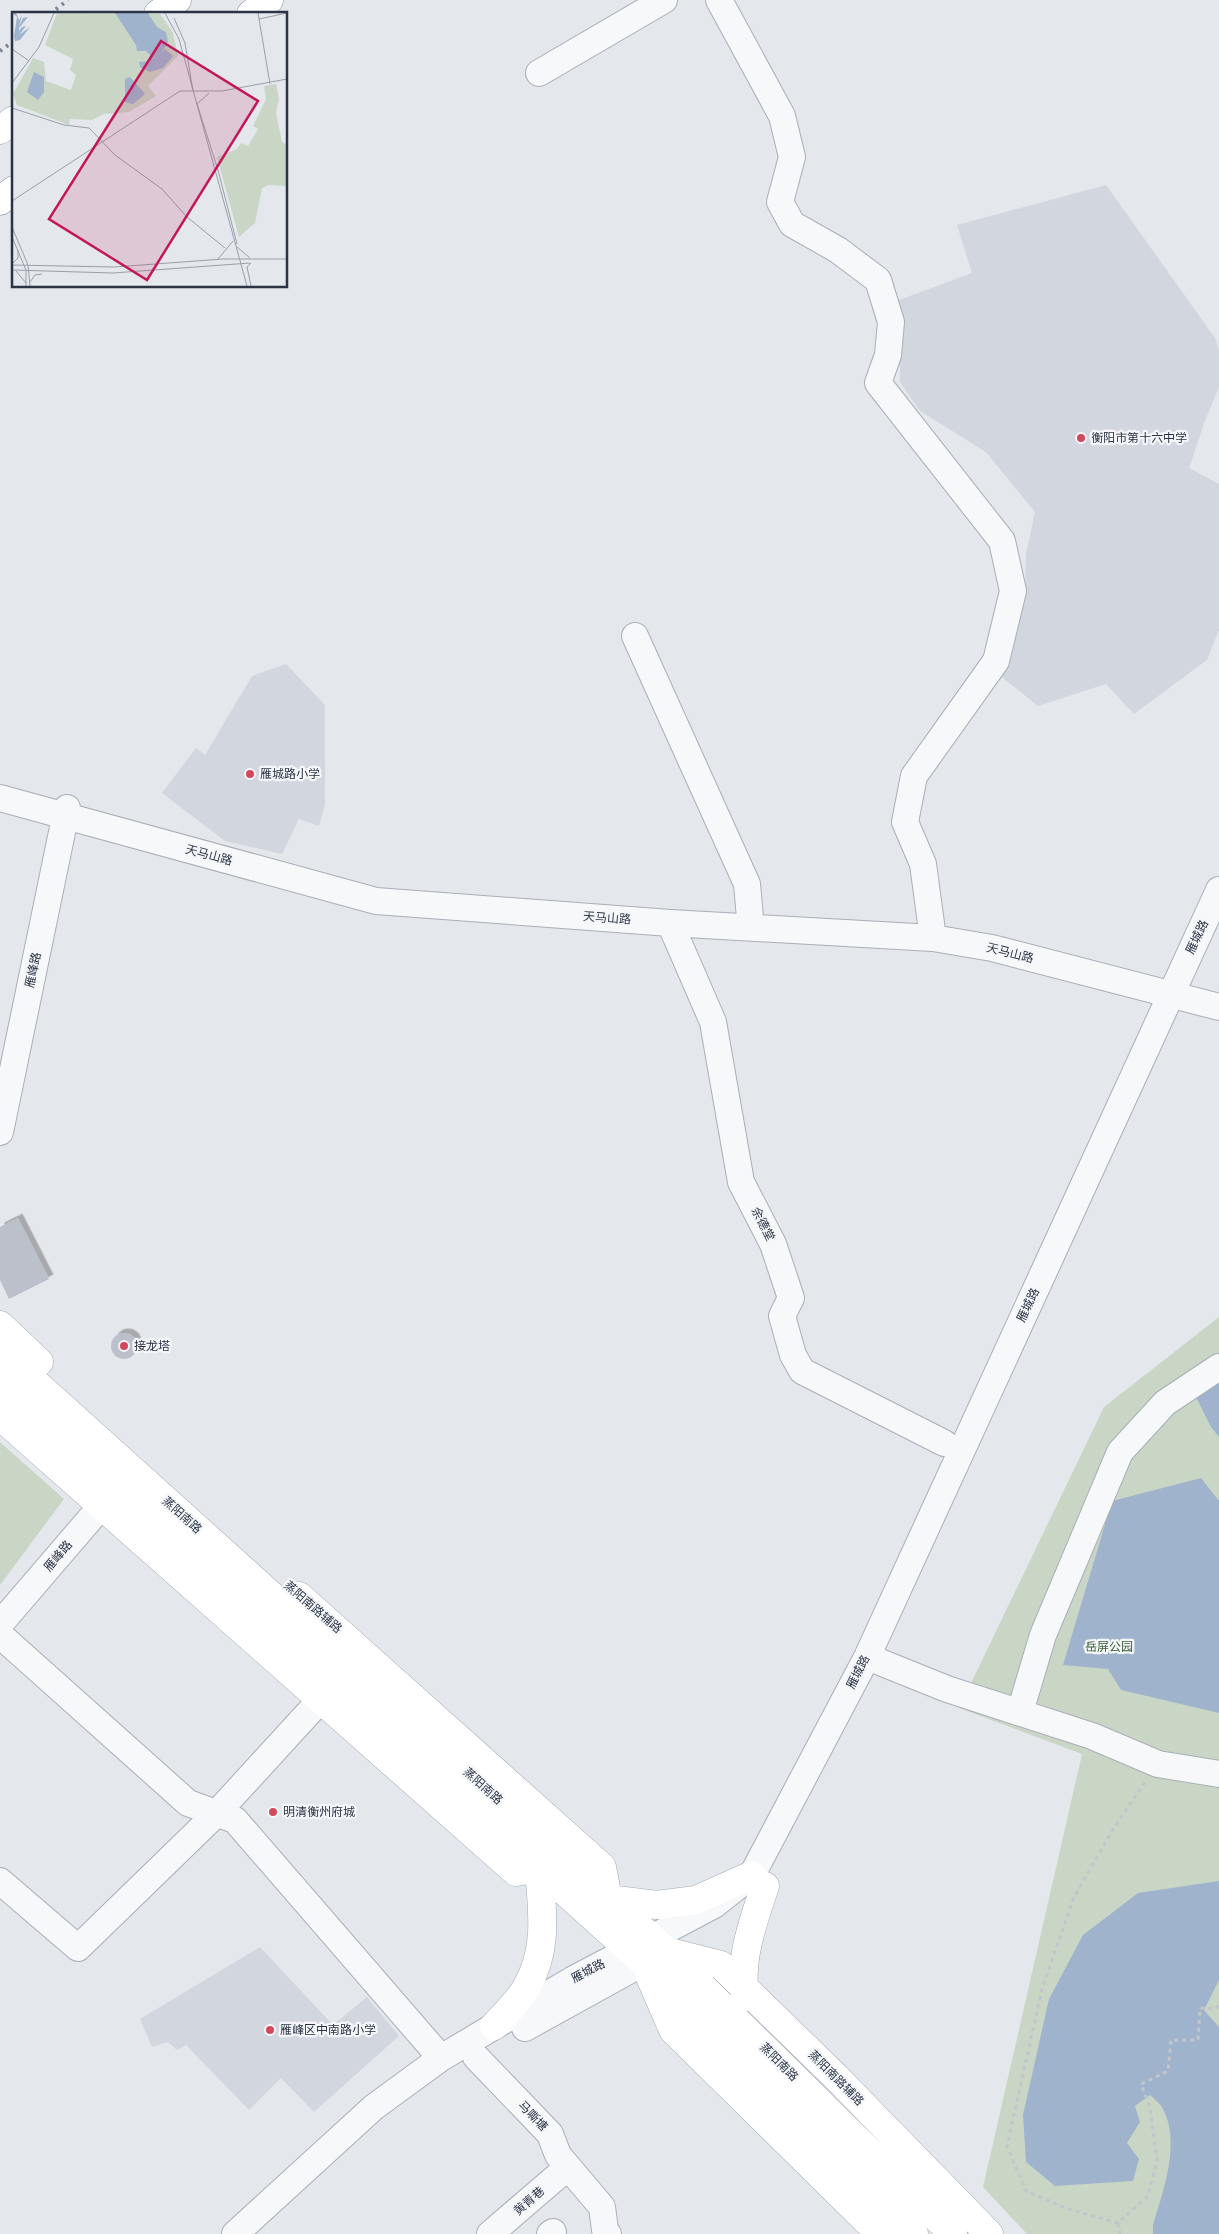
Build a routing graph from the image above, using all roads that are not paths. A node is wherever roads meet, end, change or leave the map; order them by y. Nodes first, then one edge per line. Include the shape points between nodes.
1 (177, 0) edge
2 (269, 0) edge
3 (664, 0) edge
4 (719, 0) edge
5 (161, 12) edge
6 (254, 12) edge
7 (540, 73) dead end
8 (12, 121) edge
9 (0, 130) edge
10 (12, 192) edge
11 (0, 201) edge
12 (635, 636) dead end
13 (0, 790) edge
14 (0, 798) edge
15 (66, 811) junction
16 (1219, 890) edge
17 (750, 918) junction
18 (1219, 919) edge
19 (670, 923) junction
20 (933, 933) junction
21 (1180, 990) junction
22 (1219, 994) edge
23 (1219, 1007) edge
24 (0, 1132) edge
25 (0, 1325) edge
26 (0, 1351) edge
27 (1219, 1367) edge
28 (0, 1383) edge
29 (0, 1416) edge
30 (944, 1443) dead end
31 (108, 1497) junction
32 (0, 1624) edge
33 (0, 1635) edge
34 (880, 1662) junction
35 (328, 1692) junction
36 (1020, 1712) junction
37 (1219, 1774) edge
38 (216, 1814) junction
39 (539, 1868) junction
40 (0, 1880) edge
41 (759, 1880) junction
42 (608, 1899) junction
43 (647, 1950) junction
44 (743, 1987) junction
45 (494, 2026) junction
46 (756, 2040) junction
47 (476, 2057) junction
48 (441, 2058) junction
49 (568, 2167) junction
50 (235, 2234) edge
51 (259, 2234) edge
52 (490, 2234) edge
53 (608, 2234) edge
54 (880, 2234) edge
55 (914, 2234) edge
56 (954, 2234) edge
57 (989, 2234) edge

1 - 5 main road
2 - 6 main road
3 - 7 street
4 - 20 street via 782,116 792,157 780,202 792,224 838,250 878,280 891,322 888,355 878,383 1002,541 1013,591 996,661 914,776 905,822 923,864
8 - 9 main road
10 - 11 main road
12 - 17 street via 747,884
13 - 15 street, 天马山路
14 - 15 street, 天马山路
15 - 17 street, 天马山路 via 377,893
15 - 19 street, 天马山路 via 376,901
15 - 24 street, 雁峰路
16 - 21 street, 雁城路
17 - 20 street, 天马山路
18 - 21 street, 雁城路
19 - 20 street, 天马山路
19 - 30 street, 余德堂 via 713,1022 742,1182 773,1244 791,1298 782,1316 793,1355 802,1370
20 - 21 street, 天马山路
21 - 22 street, 天马山路
21 - 23 street, 天马山路
21 - 34 street, 雁城路
21 - 41 street, 雁城路
25 - 42 main road, 蒸阳南路辅路 via 148,1464 602,1867
26 - 42 main road, 蒸阳南路
27 - 36 street via 1166,1403 1120,1452 1043,1635
28 - 31 main road, 蒸阳南路
29 - 31 main road
31 - 32 street, 雁峰路
31 - 35 main road, 蒸阳南路
33 - 38 street via 188,1803
34 - 36 street via 948,1689
34 - 41 street, 雁城路
35 - 38 street
35 - 39 main road, 蒸阳南路
36 - 37 street via 1092,1736 1158,1764
38 - 40 street via 78,1948
38 - 48 street via 235,1820
39 - 43 main road, 蒸阳南路
39 - 45 main road via 544,1927 538,1960 526,1989
41 - 42 main road via 696,1900 657,1905
41 - 43 street, 雁城路 via 725,1918
41 - 44 main road
42 - 43 main road, 蒸阳南路
43 - 44 main road, 蒸阳南路辅路 via 721,1965
43 - 45 street, 雁城路 via 572,1980
43 - 46 main road, 蒸阳南路
43 - 47 street, 雁城路
43 - 54 main road via 673,2030
43 - 55 main road, 蒸阳南路
44 - 46 main road via 748,2019
44 - 57 main road, 蒸阳南路辅路
45 - 48 street, 雁城路
46 - 56 main road, 蒸阳南路
47 - 49 street, 马嘶塘 via 550,2134 558,2155
47 - 51 street, 雁城路 via 384,2119
48 - 50 street, 雁城路 via 374,2107
49 - 52 street, 黄青巷
49 - 53 street, 马嘶塘 via 602,2207

